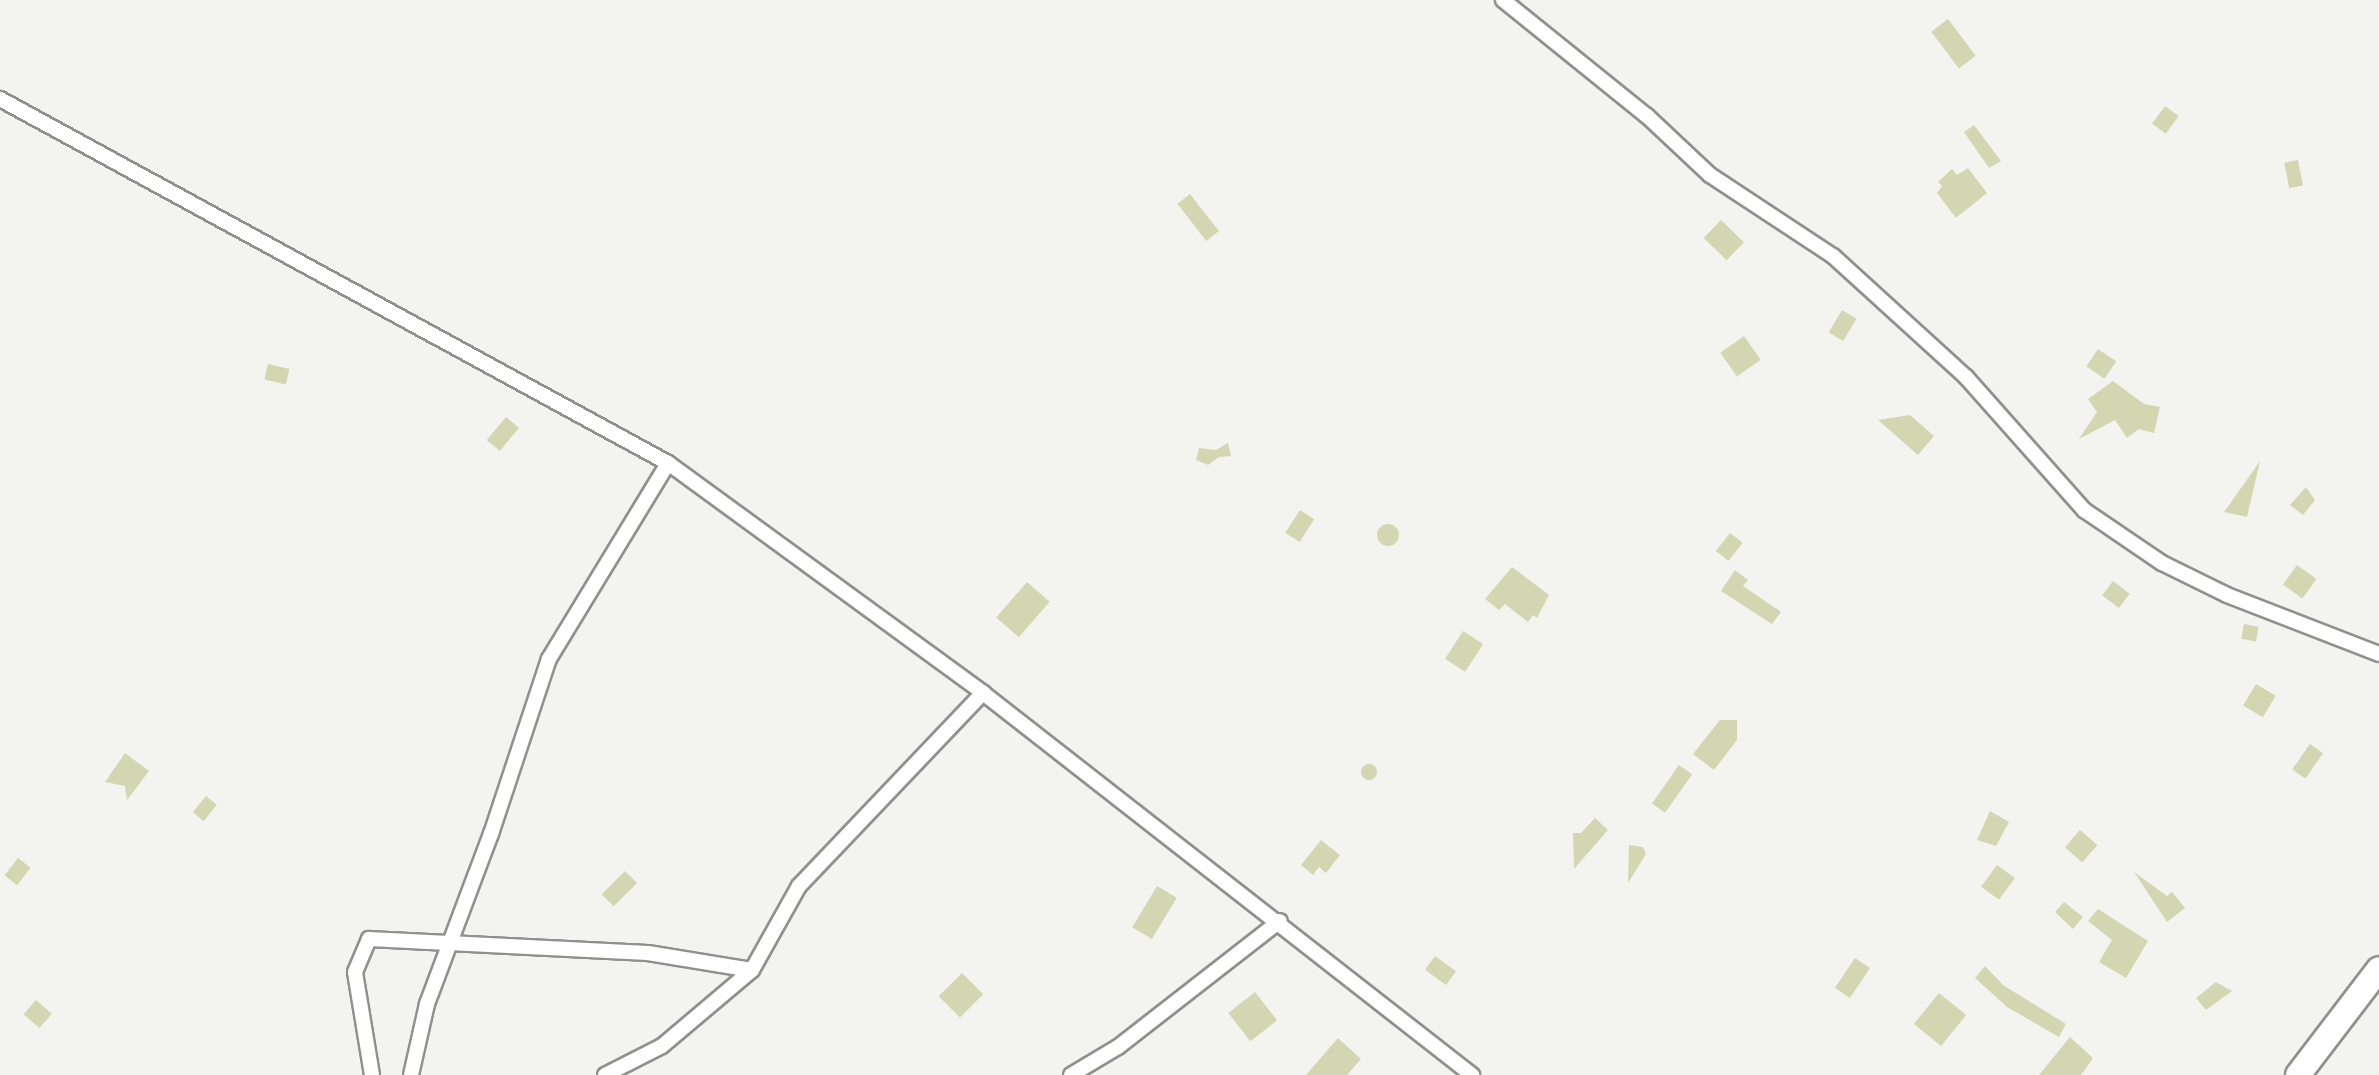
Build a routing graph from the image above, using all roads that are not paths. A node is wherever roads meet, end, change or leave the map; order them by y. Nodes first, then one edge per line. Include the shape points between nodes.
1 (1503, 0) edge
2 (0, 99) edge
3 (668, 463) junction
4 (2379, 654) edge
5 (983, 693) junction
6 (1280, 921) junction
7 (450, 945) junction
8 (2379, 969) edge
9 (752, 970) junction
10 (372, 1075) edge
11 (411, 1075) edge
12 (605, 1075) edge
13 (1071, 1075) edge
14 (1472, 1075) edge
15 (2298, 1075) edge

1 - 4 street via 1647,116 1710,175 1833,256 1966,377 2084,510 2162,563 2227,595
2 - 3 street
3 - 5 street
3 - 7 street via 549,659
5 - 6 street
5 - 9 street via 799,886
6 - 13 street via 1118,1047
6 - 14 street
7 - 9 street via 648,953
7 - 10 street via 381,936 369,939 359,954 356,991
7 - 11 street via 427,1004
8 - 15 highway
9 - 12 street via 662,1046

